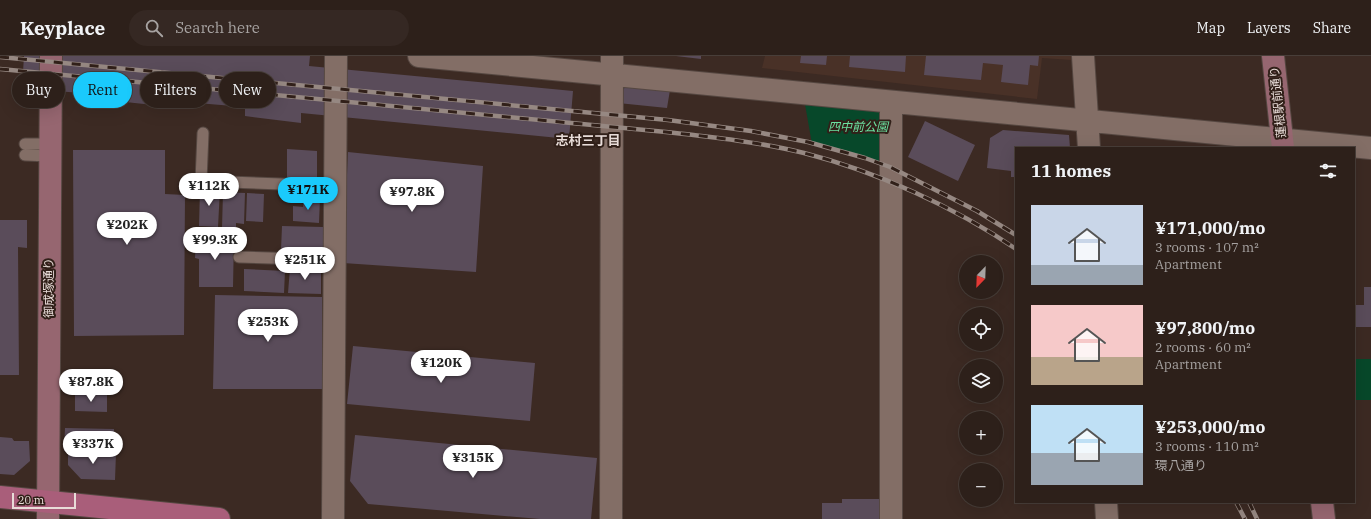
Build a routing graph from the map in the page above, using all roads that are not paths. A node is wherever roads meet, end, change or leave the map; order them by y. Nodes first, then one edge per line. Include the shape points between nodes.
1 (51, 56) edge
2 (336, 56) edge
3 (419, 56) edge
4 (1083, 56) edge
5 (1273, 56) edge
6 (506, 60) edge
7 (612, 65) edge
8 (890, 102) junction
9 (1087, 122) junction
10 (203, 133) dead end
11 (1283, 144) edge
12 (1089, 147) edge
13 (1349, 147) edge
14 (1355, 147) edge
15 (1371, 148) edge
16 (25, 150) dead end
17 (50, 150) junction
18 (335, 186) junction
19 (239, 257) dead end
20 (334, 260) junction
21 (0, 497) edge
22 (1106, 503) edge
23 (1322, 503) edge
24 (48, 511) edge
25 (219, 519) edge
26 (333, 519) edge
27 (611, 519) edge
28 (891, 519) edge
29 (1106, 519) edge
30 (1324, 519) edge

1 - 17 street, 御成塚通り
2 - 18 street
3 - 6 street
4 - 9 street
5 - 11 street, 蓮根駅前通り
6 - 7 street
7 - 8 street
7 - 27 street
8 - 9 street
8 - 28 street
9 - 11 street
9 - 12 street
10 - 18 lane via 201,181
11 - 13 street
14 - 15 street
16 - 17 lane
17 - 24 street, 御成塚通り
18 - 20 street
19 - 20 lane
20 - 26 street
21 - 24 main road
22 - 29 street
23 - 30 street
24 - 25 main road

